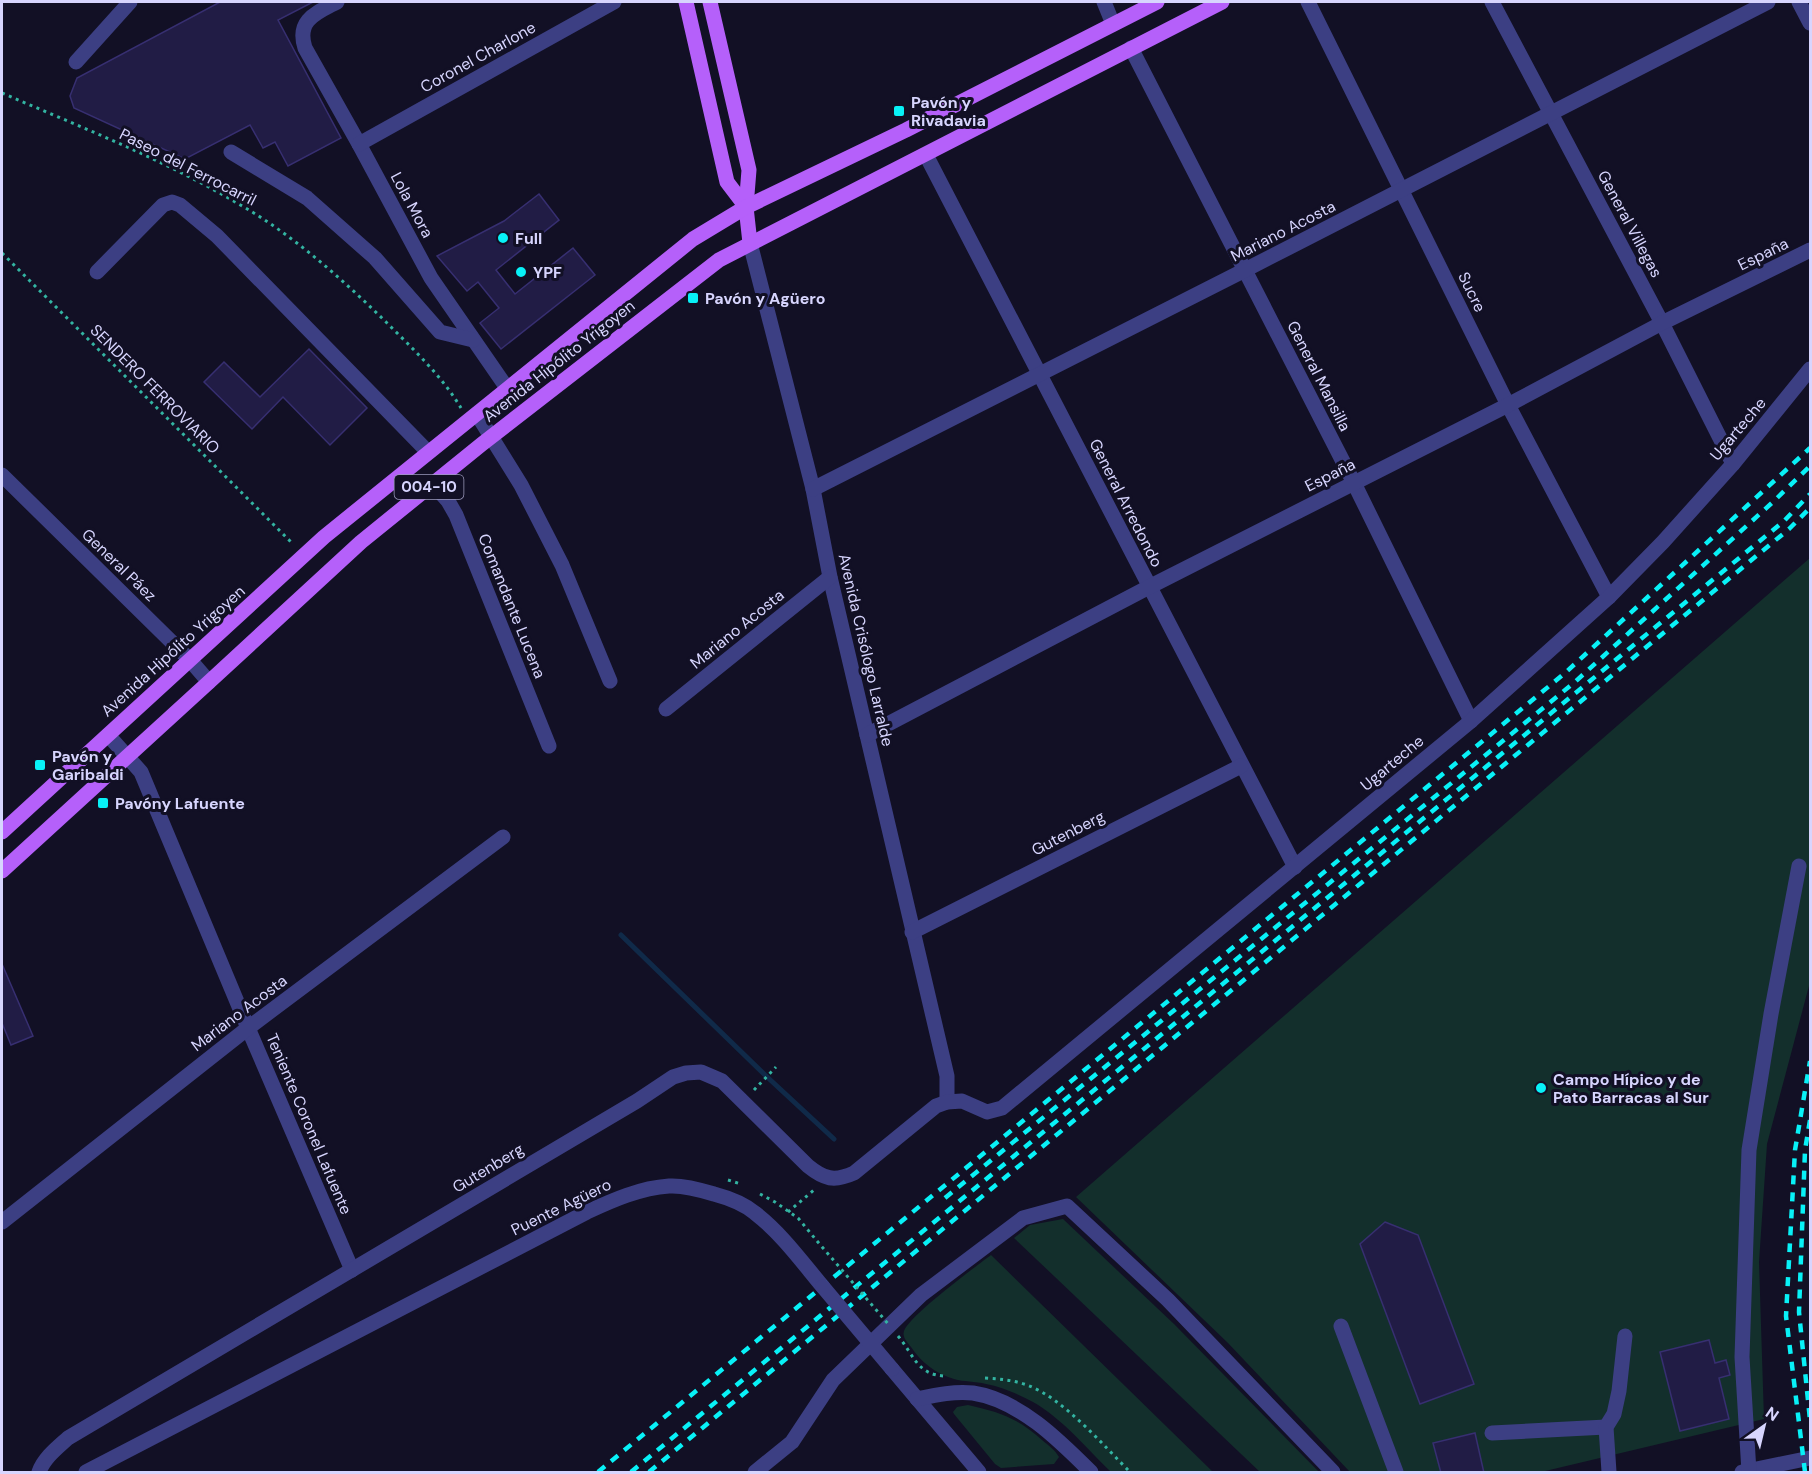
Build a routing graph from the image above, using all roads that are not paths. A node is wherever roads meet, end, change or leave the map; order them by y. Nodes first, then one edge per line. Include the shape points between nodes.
1 (130, 2) edge
2 (337, 2) edge
3 (614, 2) edge
4 (686, 2) edge
5 (710, 2) edge
6 (1104, 2) edge
7 (1157, 2) edge
8 (1222, 2) edge
9 (1308, 2) edge
10 (1492, 2) edge
11 (1768, 2) edge
12 (1799, 2) edge
13 (1810, 23) edge
14 (1113, 24) junction
15 (1131, 48) junction
16 (76, 62) dead end
17 (1551, 114) junction
18 (359, 144) junction
19 (231, 152) dead end
20 (926, 155) junction
21 (1401, 190) junction
22 (746, 207) junction
23 (750, 243) junction
24 (1810, 250) edge
25 (1245, 270) junction
26 (97, 272) dead end
27 (1662, 323) junction
28 (474, 339) junction
29 (1810, 369) edge
30 (1038, 374) junction
31 (507, 388) junction
32 (1508, 405) junction
33 (472, 417) junction
34 (491, 437) junction
35 (428, 452) junction
36 (1733, 464) junction
37 (2, 475) edge
38 (433, 483) junction
39 (1353, 483) junction
40 (813, 489) junction
41 (830, 577) junction
42 (1149, 587) junction
43 (1609, 597) junction
44 (190, 660) junction
45 (610, 681) dead end
46 (209, 682) junction
47 (666, 709) dead end
48 (1471, 721) junction
49 (108, 735) junction
50 (867, 735) junction
51 (549, 746) dead end
52 (128, 756) junction
53 (1241, 766) junction
54 (2, 832) edge
55 (503, 837) dead end
56 (1799, 866) dead end
57 (1295, 867) junction
58 (2, 871) edge
59 (912, 932) junction
60 (248, 1028) junction
61 (947, 1102) junction
62 (2, 1222) edge
63 (352, 1270) junction
64 (1341, 1326) dead end
65 (1625, 1336) dead end
66 (917, 1399) junction
67 (1606, 1427) junction
68 (1492, 1433) dead end
69 (1810, 1458) edge
70 (1746, 1472) edge
71 (39, 1473) edge
72 (86, 1473) edge
73 (755, 1473) edge
74 (979, 1473) edge
75 (1091, 1473) edge
76 (1333, 1473) edge
77 (1396, 1473) edge
78 (1609, 1473) edge

1 - 16 street
2 - 18 street, Lola Mora via 306,22 302,40
3 - 18 street, Coronel Charlone
4 - 22 main road via 727,182
5 - 22 main road, Avenida Crisólogo Larralde via 749,170
6 - 14 street
7 - 14 main road, Avenida Hipólito Yrigoyen / 004-10
8 - 15 main road, Avenida Hipólito Yrigoyen / 004-10
9 - 21 street, Sucre
10 - 17 street, General Villegas
11 - 17 street, Mariano Acosta
12 - 13 street
14 - 22 main road, Avenida Hipólito Yrigoyen / 004-10
15 - 20 main road, Avenida Hipólito Yrigoyen / 004-10
15 - 25 street, General Mansilla
17 - 21 street, Mariano Acosta
17 - 27 street, General Villegas
18 - 28 street, Lola Mora via 431,278
19 - 28 street via 307,198 375,258 440,332
20 - 23 main road, Avenida Hipólito Yrigoyen / 004-10
20 - 30 street, General Arredondo
21 - 25 street, Mariano Acosta
21 - 32 street, Sucre
22 - 23 main road, Avenida Crisólogo Larralde
22 - 31 main road, Avenida Hipólito Yrigoyen / 004-10 via 693,239
23 - 34 main road, Avenida Hipólito Yrigoyen / 004-10 via 711,266
23 - 40 street, Avenida Crisólogo Larralde
24 - 27 street, España
25 - 30 street, Mariano Acosta
25 - 39 street, General Mansilla
26 - 35 street via 163,205 180,205 217,236
27 - 32 street, España
27 - 36 street, General Villegas
28 - 31 street, Lola Mora
29 - 36 street, Ugarteche
30 - 40 street, Mariano Acosta
30 - 42 street, General Arredondo
31 - 33 main road, Avenida Hipólito Yrigoyen / 004-10
32 - 39 street, España
32 - 43 street, Sucre
33 - 34 street
33 - 35 main road, Avenida Hipólito Yrigoyen / 004-10
34 - 38 main road, Avenida Hipólito Yrigoyen / 004-10
34 - 45 street via 562,565
35 - 44 main road, Avenida Hipólito Yrigoyen / 004-10 via 324,537
36 - 43 street, Ugarteche
37 - 44 street, General Páez
38 - 46 main road, Avenida Hipólito Yrigoyen / 004-10 via 361,542
38 - 51 street, Comandante Lucena via 456,515
39 - 42 street, España
39 - 48 street, General Mansilla
40 - 41 street, Avenida Crisólogo Larralde
41 - 47 street, Mariano Acosta
41 - 50 street, Avenida Crisólogo Larralde
42 - 50 street, España
42 - 53 street, General Arredondo
43 - 48 street, Ugarteche
44 - 46 street, General Páez
44 - 49 main road, Avenida Hipólito Yrigoyen / 004-10
46 - 52 main road, Avenida Hipólito Yrigoyen / 004-10
48 - 57 street, Ugarteche
49 - 52 street, Teniente Coronel Lafuente
49 - 54 main road, Avenida Hipólito Yrigoyen / 004-10
50 - 59 street, Avenida Crisólogo Larralde
52 - 58 main road, Avenida Hipólito Yrigoyen / 004-10
52 - 60 street, Teniente Coronel Lafuente via 141,772
53 - 57 street, General Arredondo
53 - 59 street, Gutenberg
55 - 60 street, Mariano Acosta
56 - 70 street via 1749,1150 1742,1357
57 - 61 street, Ugarteche via 1002,1108 987,1112 962,1101
59 - 61 street, Avenida Crisólogo Larralde via 946,1076
60 - 62 street, Mariano Acosta
60 - 63 street, Teniente Coronel Lafuente
61 - 63 street, Gutenberg via 854,1173 832,1178 820,1176 808,1166 722,1082 701,1072 686,1073 673,1077
63 - 71 street, Gutenberg via 68,1438 53,1450
64 - 77 street
65 - 67 street via 1619,1391
66 - 72 street, Puente Agüero, bridge via 781,1237 755,1213 732,1199 672,1186 615,1199 587,1212
66 - 74 street, Puente Agüero
66 - 75 street via 952,1392 993,1399 1051,1434
67 - 68 street
67 - 78 street
69 - 70 street
73 - 76 street via 792,1442 833,1380 921,1295 1023,1218 1067,1206 1168,1300

